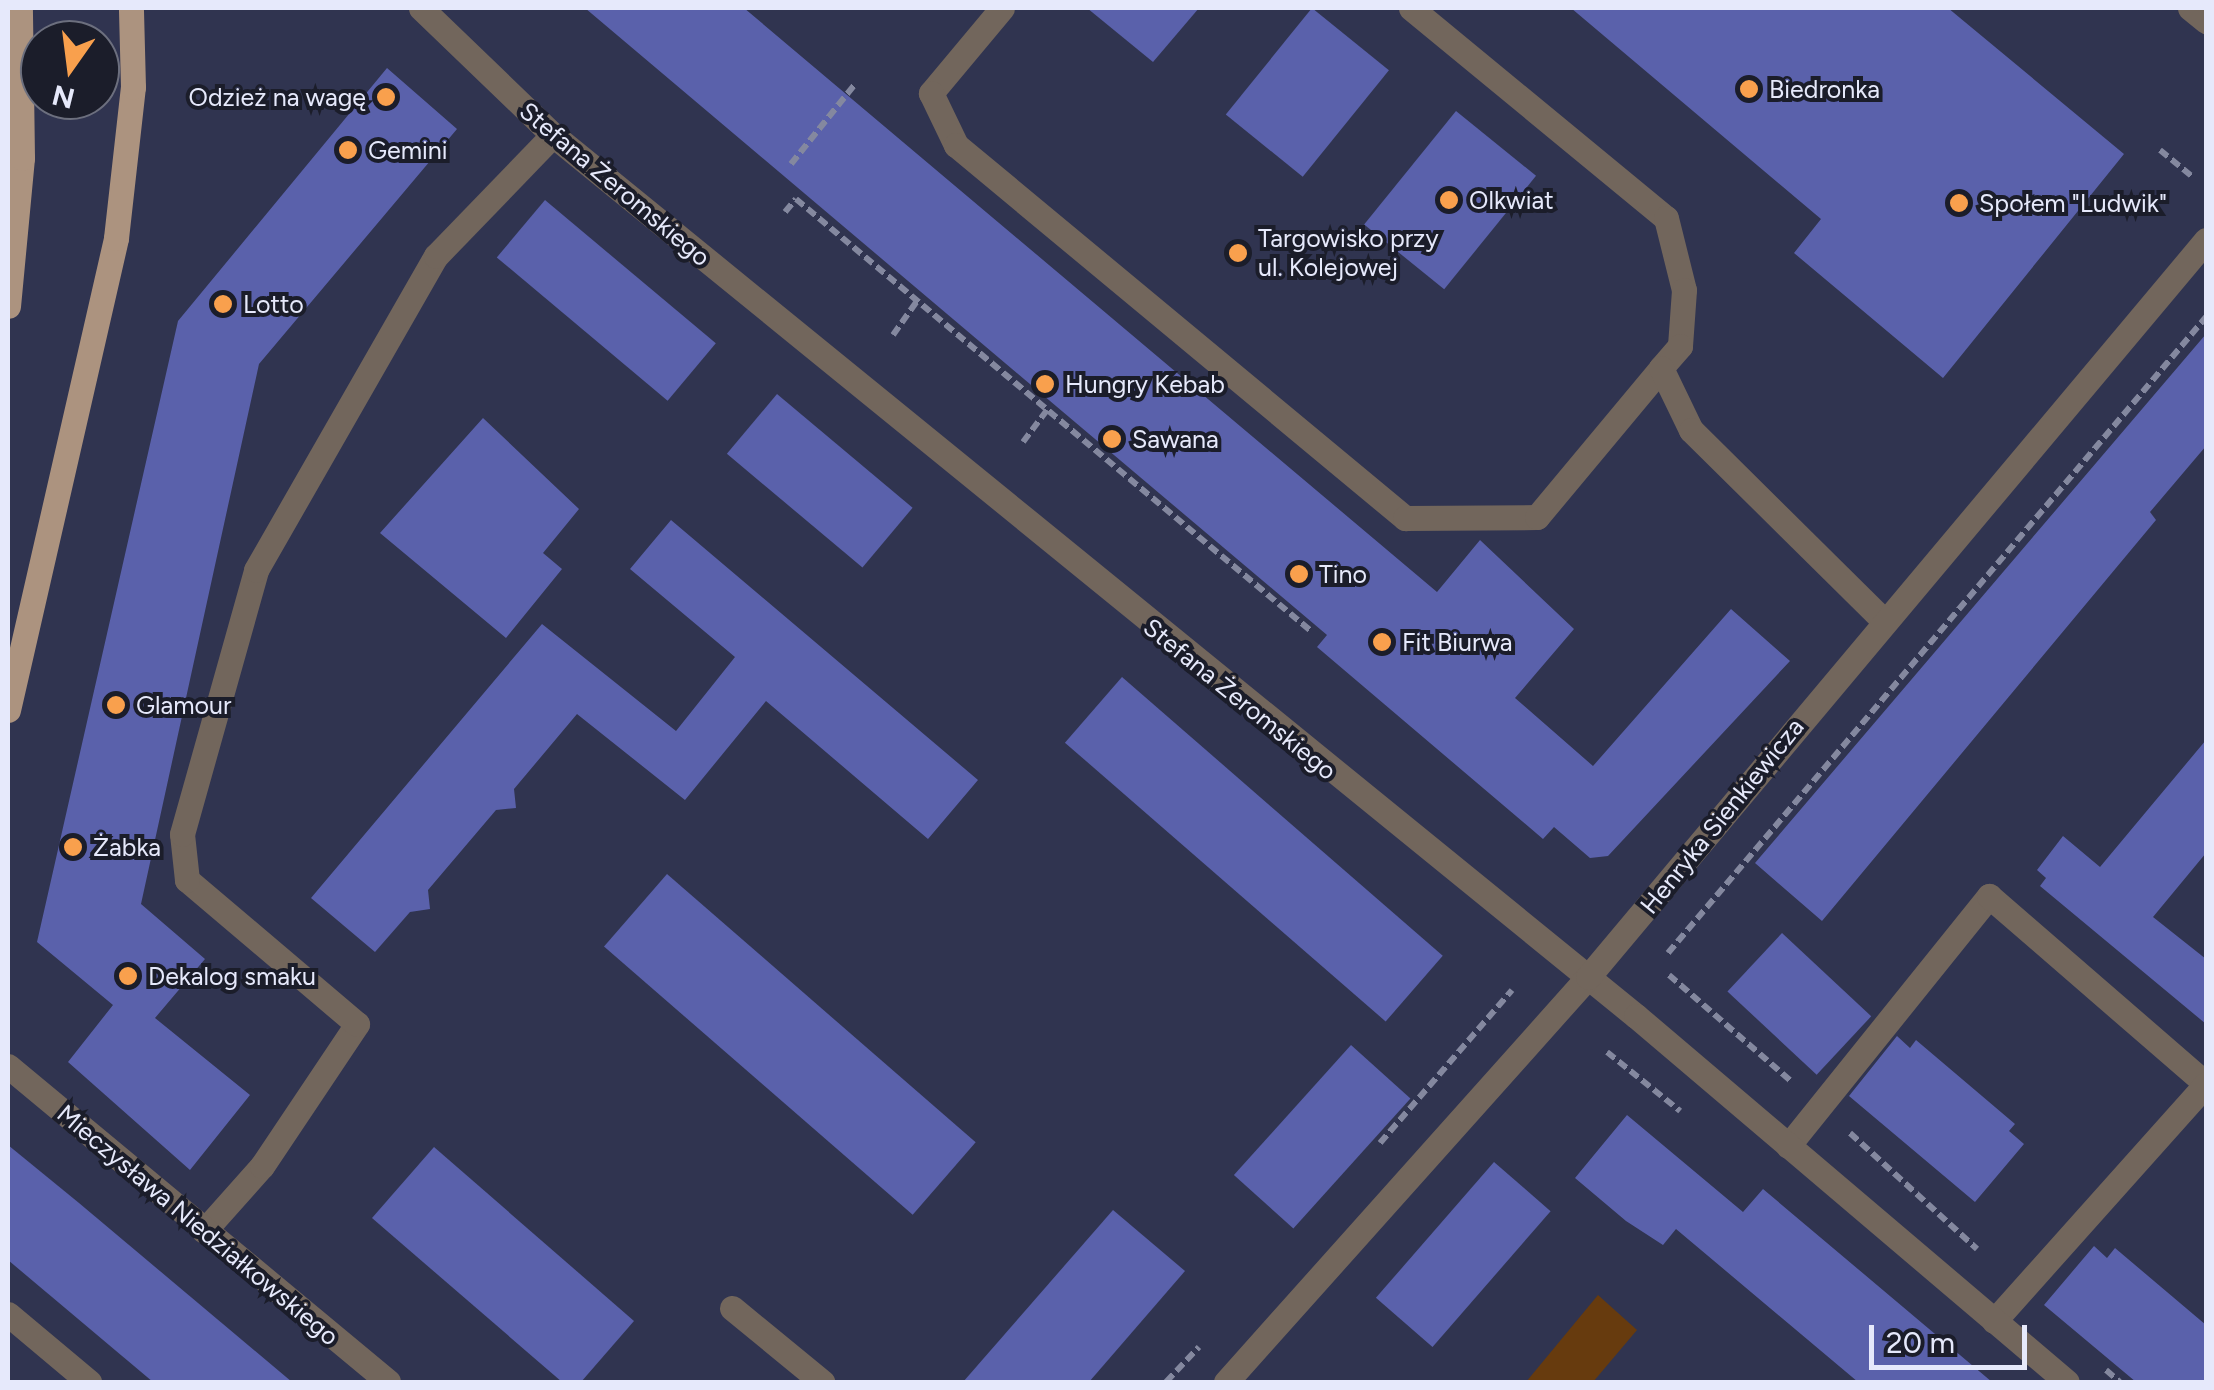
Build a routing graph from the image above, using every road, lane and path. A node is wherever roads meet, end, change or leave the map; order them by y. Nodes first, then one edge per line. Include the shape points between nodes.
1 (20, 8) edge
2 (130, 8) edge
3 (421, 8) edge
4 (1002, 8) edge
5 (2190, 8) edge
6 (1424, 12) edge
7 (2206, 20) edge
8 (856, 83) dead end
9 (553, 135) junction
10 (2160, 150) dead end
11 (792, 164) dead end
12 (2194, 178) dead end
13 (785, 212) dead end
14 (2206, 240) edge
15 (918, 301) junction
16 (8, 306) edge
17 (2206, 317) edge
18 (894, 335) dead end
19 (1661, 368) junction
20 (1047, 410) junction
21 (1023, 442) dead end
22 (1883, 620) junction
23 (1310, 632) dead end
24 (8, 710) edge
25 (1668, 953) dead end
26 (1669, 975) dead end
27 (1588, 977) junction
28 (1512, 990) dead end
29 (8, 1066) edge
30 (1820, 1107) junction
31 (1788, 1146) junction
32 (1370, 1156) dead end
33 (204, 1231) junction
34 (2019, 1294) junction
35 (732, 1308) dead end
36 (8, 1314) edge
37 (1994, 1321) junction
38 (1204, 1341) dead end
39 (2094, 1360) dead end
40 (1233, 1380) edge
41 (89, 1382) edge
42 (388, 1382) edge
43 (822, 1382) edge
44 (1166, 1382) edge
45 (2067, 1382) edge
46 (2120, 1382) edge

1 - 16 main road via 22,158
2 - 24 main road via 132,87 116,238
3 - 9 street, Stefana Żeromskiego
4 - 19 street via 931,93 956,145 1405,518 1537,517
5 - 7 street
6 - 19 street via 1666,218 1684,290 1680,346
8 - 11 path
9 - 27 street, Stefana Żeromskiego
9 - 33 street via 436,256 256,570 182,834 187,880 358,1024 262,1166
10 - 12 path
13 - 15 path via 796,199
14 - 22 street, Henryka Sienkiewicza
15 - 18 path
15 - 20 path
17 - 25 path
19 - 22 street via 1690,430
20 - 21 path
20 - 23 path
22 - 27 street, Henryka Sienkiewicza
26 - 30 path
27 - 31 street, Stefana Żeromskiego
27 - 40 street, Henryka Sienkiewicza
28 - 32 path
29 - 33 street, Mieczysława Niedziałkowskiego
30 - 31 street
30 - 34 path via 1954,1223
30 - 34 street via 1989,896 2206,1084
31 - 37 street, Stefana Żeromskiego
33 - 42 street, Mieczysława Niedziałkowskiego
34 - 37 street
35 - 43 street
36 - 41 street
37 - 45 street, Stefana Żeromskiego
38 - 44 path
39 - 46 path

